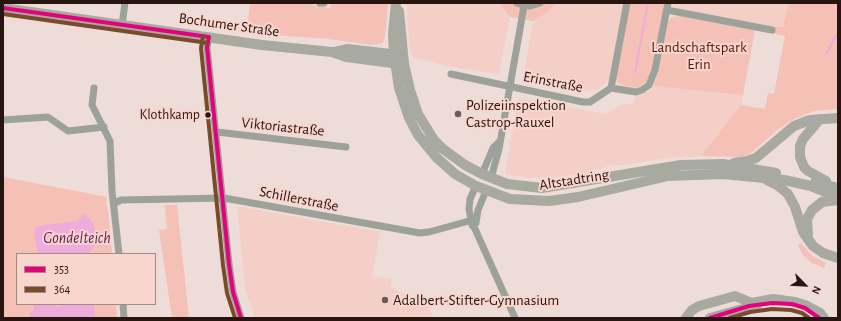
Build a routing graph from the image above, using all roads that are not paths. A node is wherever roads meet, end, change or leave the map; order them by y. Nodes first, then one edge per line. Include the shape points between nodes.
1 (125, 3) edge
2 (320, 3) edge
3 (324, 3) edge
4 (397, 3) edge
5 (540, 3) edge
6 (627, 3) edge
7 (520, 4) edge
8 (667, 6) edge
9 (3, 8) edge
10 (122, 25) junction
11 (772, 30) dead end
12 (209, 37) junction
13 (399, 59) junction
14 (451, 74) dead end
15 (509, 87) junction
16 (94, 88) dead end
17 (611, 88) junction
18 (838, 118) edge
19 (820, 119) junction
20 (3, 120) edge
21 (104, 127) junction
22 (217, 132) junction
23 (346, 147) dead end
24 (723, 164) junction
25 (486, 176) junction
26 (763, 178) junction
27 (476, 186) junction
28 (486, 190) junction
29 (838, 193) edge
30 (224, 198) junction
31 (115, 203) junction
32 (473, 219) junction
33 (808, 239) junction
34 (119, 253) edge
35 (838, 258) edge
36 (123, 305) edge
37 (819, 316) edge
38 (124, 318) edge
39 (241, 318) edge
40 (515, 318) edge
41 (686, 318) edge
42 (710, 318) edge

1 - 10 street
2 - 3 street
4 - 13 main road via 393,34
5 - 7 street, Erinstraße via 530,6
6 - 17 street
7 - 15 street, Erinstraße
8 - 11 street
8 - 17 street via 656,70 649,85 636,92
9 - 10 main road, Bochumer Straße
10 - 12 main road, Bochumer Straße
12 - 13 main road, Bochumer Straße via 275,47 332,52 347,50
12 - 22 street
13 - 25 main road, Altstadtring via 413,103 426,128 443,149
13 - 27 main road, Altstadtring via 402,101 418,135 454,174
14 - 15 street, Erinstraße
15 - 17 street, Erinstraße via 583,102 596,99
15 - 25 street, Erinstraße via 495,168
16 - 21 street via 92,105
18 - 19 main road
19 - 24 main road via 794,126 753,160
19 - 29 main road via 803,139 800,157 804,167 812,175
20 - 21 street via 48,117 68,131
21 - 31 street via 110,141
22 - 23 street, Viktoriastraße
22 - 30 street
24 - 25 main road, Altstadtring via 676,165 542,188 507,184
24 - 29 main road, Altstadtring via 782,174
25 - 27 main road
25 - 28 main road
26 - 28 main road, Altstadtring via 723,174 668,176 578,197 549,201 520,200
26 - 29 main road, Altstadtring via 780,179
26 - 33 main road via 788,194
27 - 28 main road, Altstadtring
27 - 32 street via 469,204
28 - 32 street
29 - 33 main road via 812,210 807,219
30 - 31 street, Schillerstraße via 121,200
30 - 32 street, Schillerstraße via 420,233
30 - 39 street via 233,292
31 - 34 street
32 - 40 street via 472,225
33 - 35 main road via 823,253
36 - 38 street
37 - 41 main road via 795,302 772,299 752,303 735,296 699,306
37 - 42 main road via 792,304 772,303 749,306

